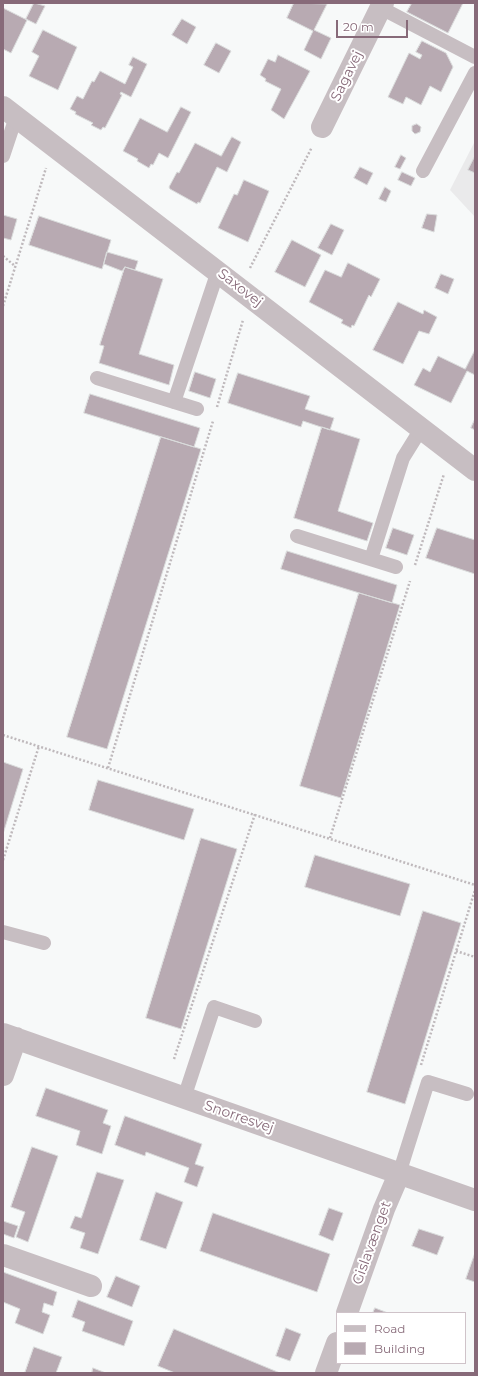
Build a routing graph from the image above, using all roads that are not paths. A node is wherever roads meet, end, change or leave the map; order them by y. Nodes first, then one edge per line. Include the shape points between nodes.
1 (382, 5) edge
2 (475, 57) edge
3 (475, 73) edge
4 (9, 112) edge
5 (322, 127) road end
6 (3, 156) edge
7 (423, 171) dead end
8 (218, 271) junction
9 (97, 378) dead end
10 (174, 402) junction
11 (197, 409) dead end
12 (421, 429) junction
13 (475, 470) edge
14 (297, 536) dead end
15 (370, 559) junction
16 (396, 567) dead end
17 (3, 932) edge
18 (44, 943) dead end
19 (255, 1021) dead end
20 (10, 1036) edge
21 (3, 1075) edge
22 (467, 1094) dead end
23 (184, 1098) junction
24 (399, 1174) junction
25 (475, 1200) edge
26 (3, 1255) edge
27 (90, 1286) dead end
28 (347, 1312) edge
29 (336, 1346) edge
30 (326, 1373) edge

1 - 2 lane
1 - 5 street, Sagavej
3 - 7 lane
4 - 6 lane
4 - 8 street, Saxovej
8 - 10 lane
8 - 12 street, Saxovej
9 - 10 lane
10 - 11 lane
12 - 13 street, Saxovej
12 - 15 lane via 403,458
14 - 15 lane
15 - 16 lane
17 - 18 lane
19 - 23 lane via 214,1007
20 - 21 street
20 - 23 street, Snorresvej
22 - 24 lane via 428,1082
23 - 24 street, Snorresvej
24 - 25 street, Snorresvej
24 - 28 street, Gislavænget
26 - 27 street
29 - 30 street

